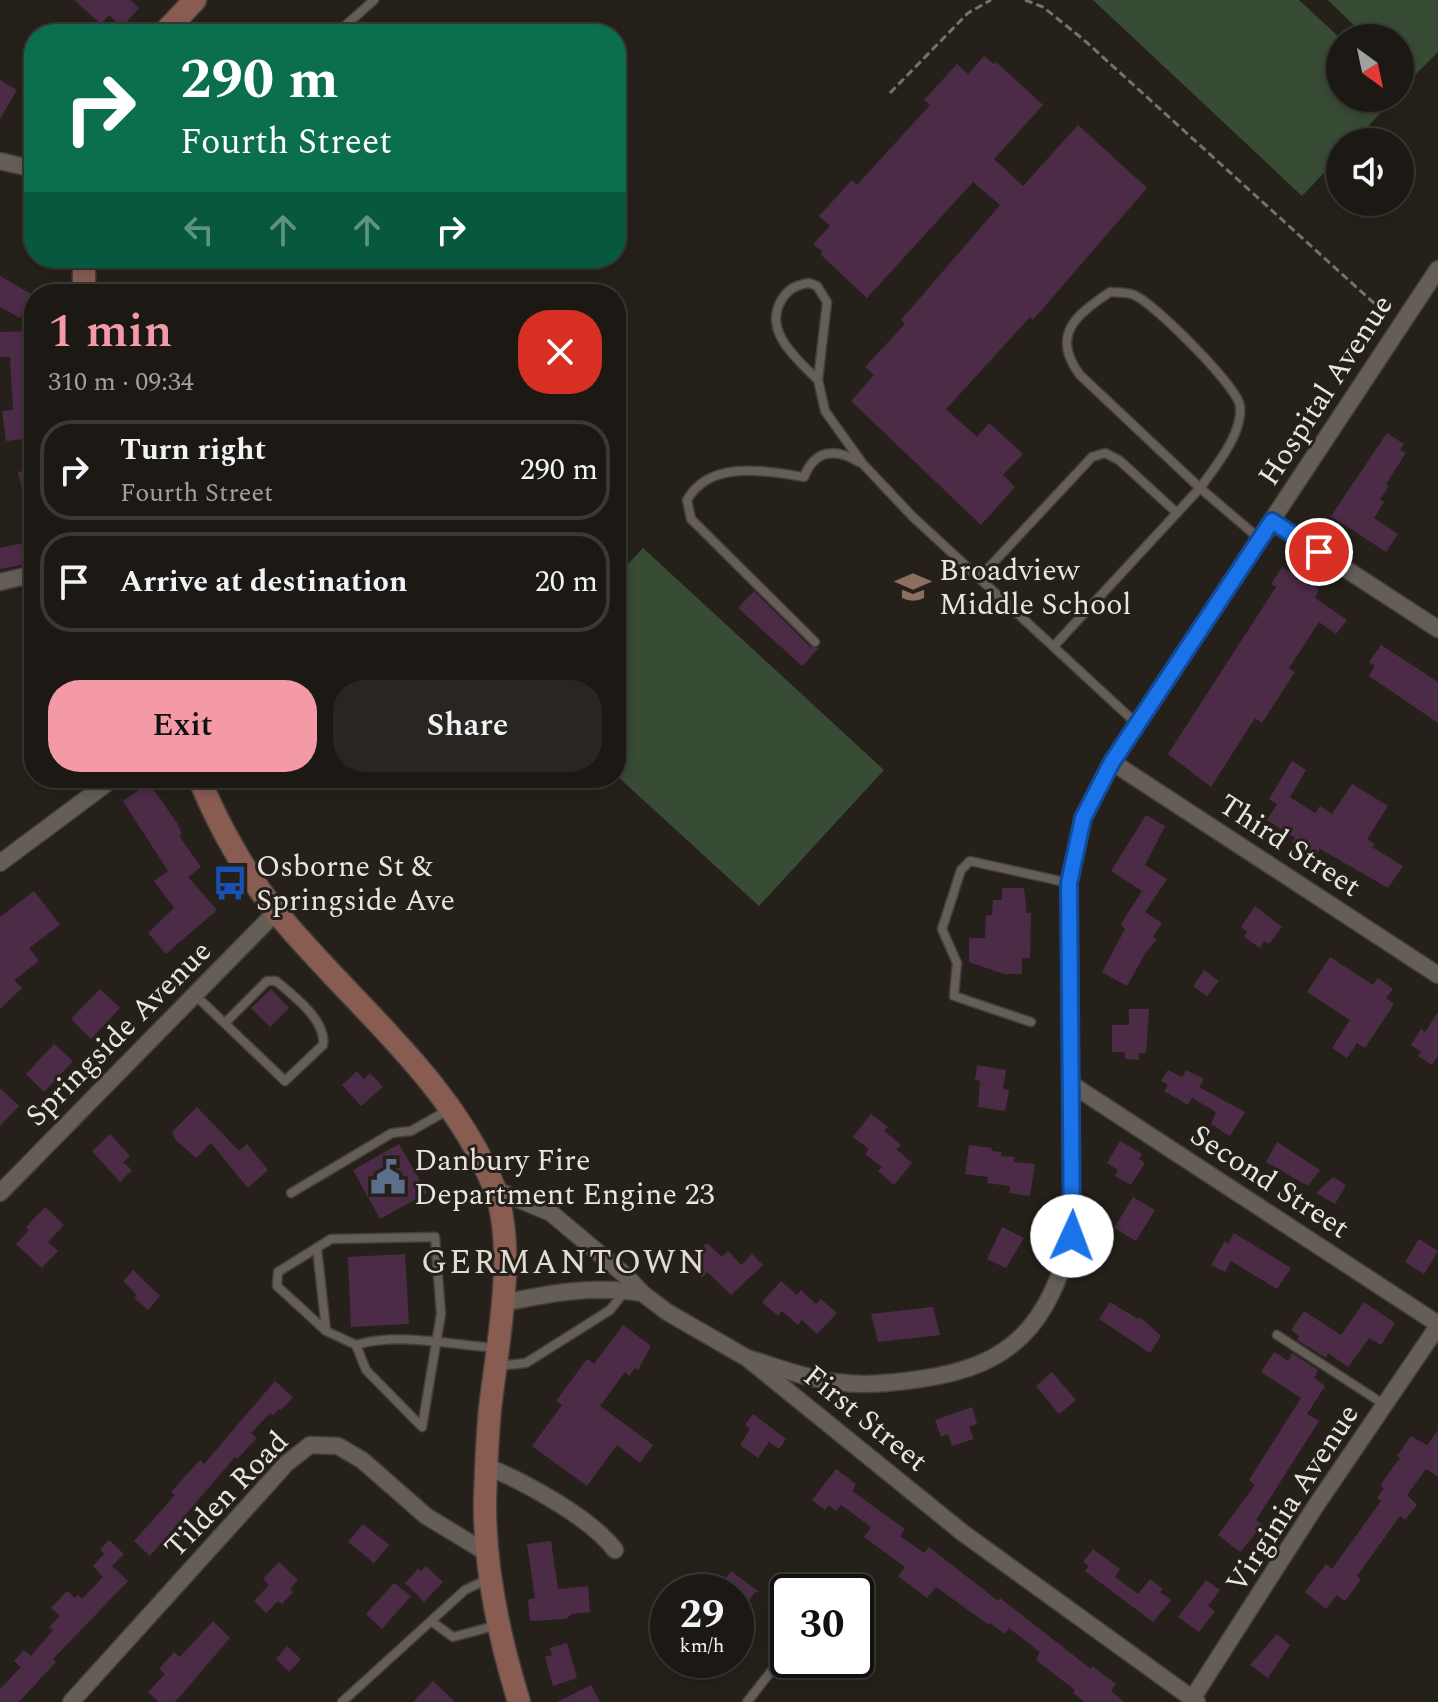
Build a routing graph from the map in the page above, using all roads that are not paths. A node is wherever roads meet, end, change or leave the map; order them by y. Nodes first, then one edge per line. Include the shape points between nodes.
1 (374, 0) edge
2 (185, 3) edge
3 (170, 24) edge
4 (347, 24) edge
5 (0, 161) edge
6 (24, 167) edge
7 (1436, 277) edge
8 (818, 380) junction
9 (863, 464) junction
10 (1200, 488) junction
11 (1177, 513) junction
12 (1272, 521) junction
13 (1261, 540) junction
14 (24, 576) edge
15 (980, 577) junction
16 (0, 582) edge
17 (1438, 629) edge
18 (815, 642) dead end
19 (1054, 646) junction
20 (1137, 724) junction
21 (1112, 762) junction
22 (101, 788) edge
23 (204, 788) edge
24 (0, 863) edge
25 (1069, 883) junction
26 (276, 912) junction
27 (1438, 975) edge
28 (195, 995) junction
29 (1031, 1022) dead end
30 (225, 1023) junction
31 (1071, 1084) junction
32 (458, 1117) junction
33 (496, 1190) junction
34 (0, 1193) edge
35 (291, 1193) dead end
36 (317, 1248) junction
37 (634, 1292) junction
38 (503, 1303) junction
39 (1438, 1325) edge
40 (326, 1331) junction
41 (1277, 1335) dead end
42 (437, 1343) junction
43 (356, 1345) junction
44 (497, 1357) junction
45 (747, 1358) junction
46 (1385, 1406) junction
47 (488, 1467) junction
48 (615, 1550) dead end
49 (487, 1553) junction
50 (490, 1577) junction
51 (431, 1621) junction
52 (499, 1625) junction
53 (770, 1673) edge
54 (1194, 1701) edge
55 (71, 1702) edge
56 (342, 1702) edge
57 (519, 1702) edge
58 (747, 1702) edge

1 - 4 lane
2 - 3 main road
5 - 6 street
7 - 12 street, Hospital Avenue
8 - 8 lane via 827,302 809,283 786,293 775,322 780,337
8 - 9 lane via 825,411
9 - 15 lane
9 - 18 lane via 842,452 816,459 804,477 757,470 717,474 687,500 691,519
10 - 10 lane via 1237,425 1240,404 1229,384 1152,306 1134,294 1110,292 1071,325 1066,345 1070,361
10 - 11 lane
10 - 13 lane
11 - 15 lane via 1119,460 1105,453 1092,457
11 - 19 lane
12 - 13 street, Hospital Avenue
12 - 17 street
13 - 20 street, Hospital Avenue
14 - 16 street
15 - 19 lane
19 - 20 lane
20 - 21 street, Hospital Avenue
21 - 25 street, Hospital Avenue via 1083,818
21 - 27 street, Third Street
22 - 24 street
23 - 26 main road via 234,848
25 - 29 lane via 970,861 961,870 942,929 957,963 954,996
25 - 31 street, Hospital Avenue
26 - 28 street, Springside Avenue
26 - 32 main road
28 - 30 lane
28 - 34 street, Springside Avenue
30 - 30 lane via 285,1081 323,1045 318,1023 276,981 267,981
31 - 39 street, Second Street
31 - 45 street, Hospital Avenue via 1072,1236 1044,1310 1019,1341 950,1376 879,1385 832,1382
32 - 33 main road
32 - 35 lane via 392,1133
33 - 37 street, First Street via 551,1213 626,1276
33 - 38 main road via 506,1254
36 - 40 lane
36 - 40 lane via 278,1272 277,1286
36 - 42 lane via 331,1239 435,1237 441,1314
37 - 38 street via 558,1291
37 - 44 lane via 526,1363
37 - 45 street, First Street
38 - 44 main road
39 - 46 street, Virginia Avenue
40 - 43 lane
41 - 46 lane
42 - 43 lane via 379,1338
42 - 43 lane via 422,1427 366,1370
42 - 44 lane
44 - 47 main road
45 - 54 street, First Street via 963,1533
46 - 54 street, Virginia Avenue
47 - 48 street via 526,1483
47 - 49 main road
49 - 50 main road
49 - 55 street, Tilden Road via 426,1516 362,1460 338,1446 310,1445 287,1463
50 - 51 lane via 465,1590
50 - 52 main road
51 - 52 lane via 453,1637
51 - 56 lane
52 - 57 main road
53 - 58 lane

